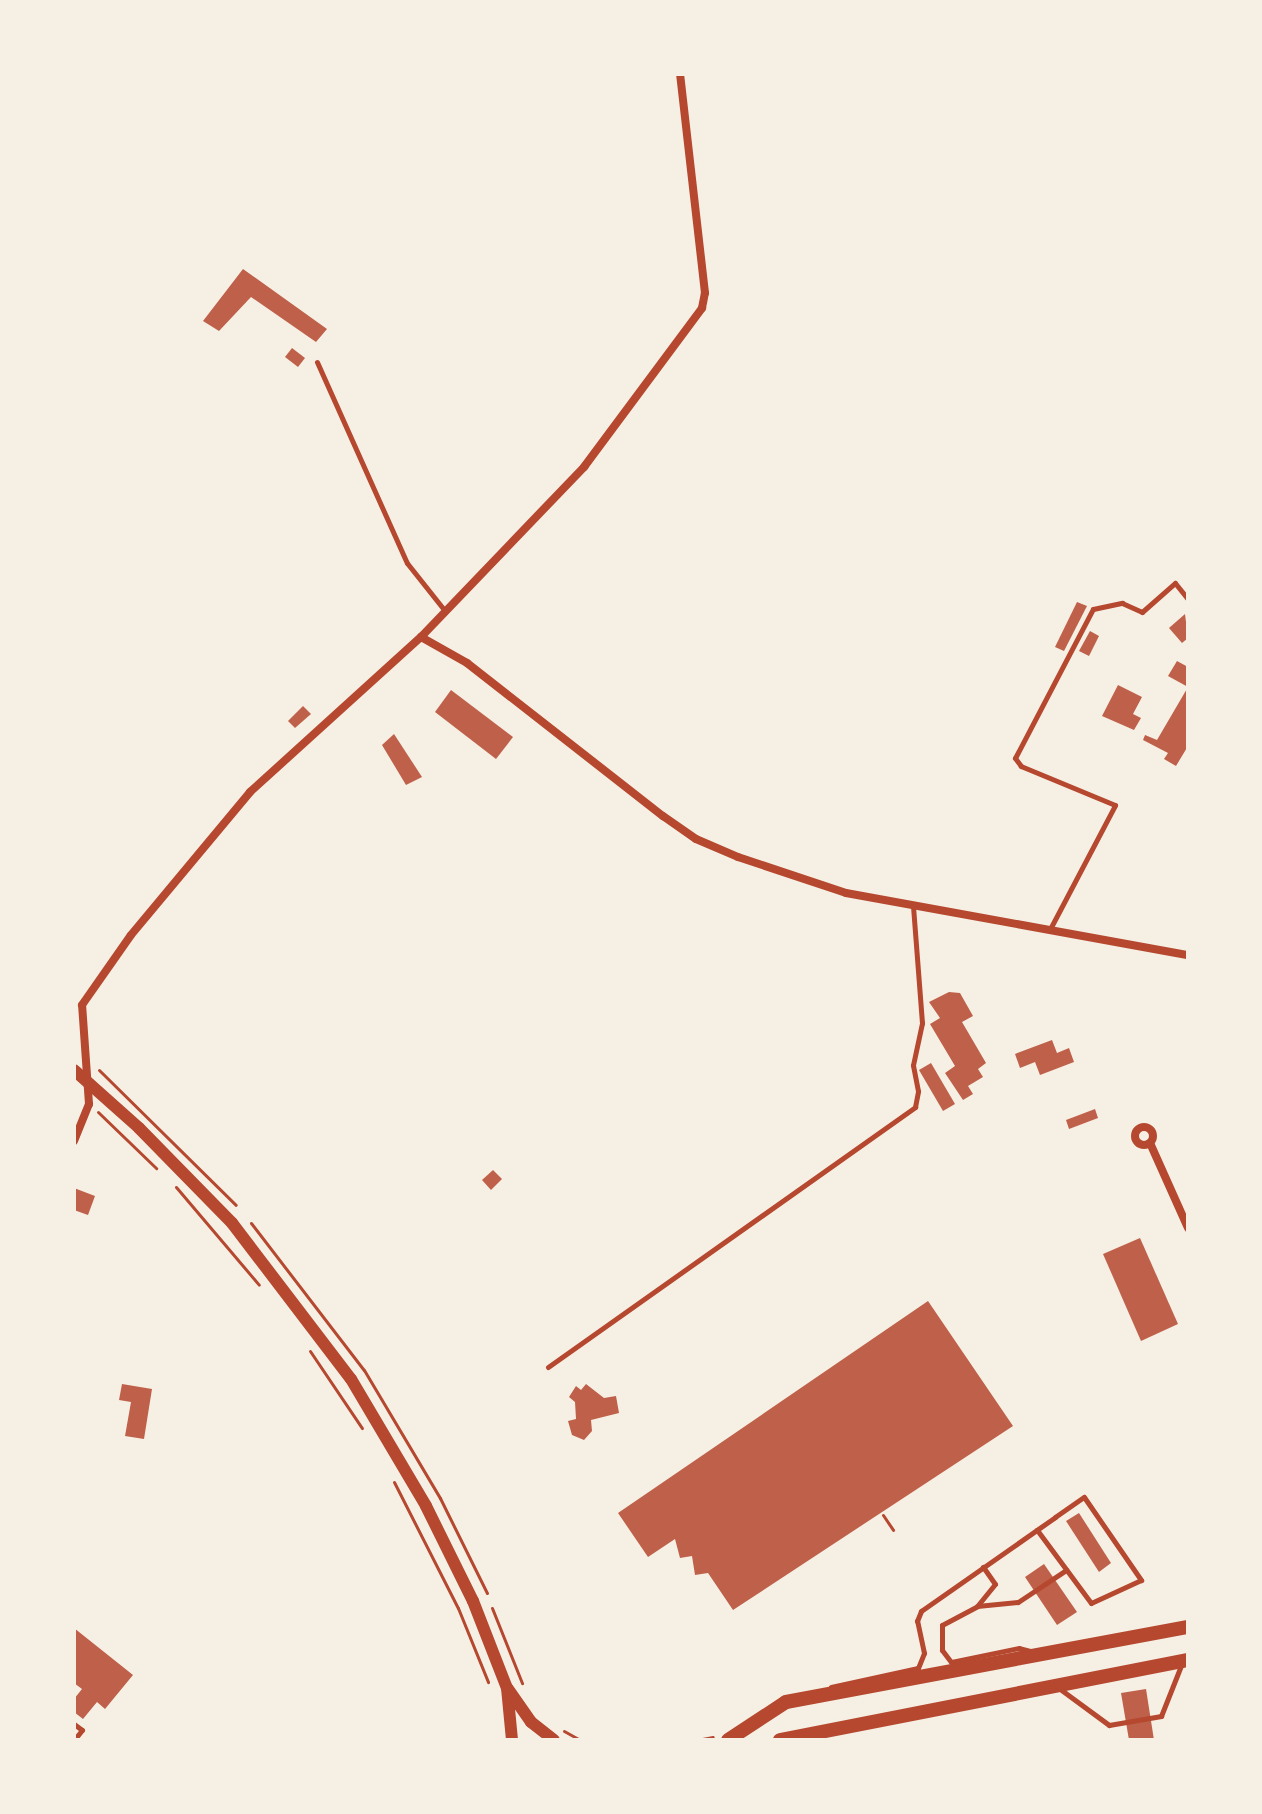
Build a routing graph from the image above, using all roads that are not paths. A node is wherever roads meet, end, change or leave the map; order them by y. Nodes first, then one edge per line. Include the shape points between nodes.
1 (680, 74) edge
2 (317, 362) dead end
3 (1188, 599) edge
4 (445, 612) junction
5 (421, 637) junction
6 (913, 905) junction
7 (1049, 930) junction
8 (1188, 955) edge
9 (74, 1070) edge
10 (88, 1081) junction
11 (74, 1141) edge
12 (1150, 1143) dead end
13 (1188, 1228) edge
14 (548, 1367) dead end
15 (1037, 1530) junction
16 (983, 1567) junction
17 (1066, 1570) junction
18 (977, 1606) junction
19 (1188, 1627) edge
20 (1047, 1656) junction
21 (1186, 1661) edge
22 (1056, 1686) junction
23 (507, 1688) junction
24 (800, 1699) junction
25 (74, 1724) edge
26 (74, 1740) edge
27 (512, 1740) edge
28 (554, 1740) edge
29 (728, 1740) edge
30 (780, 1740) edge

1 - 4 street via 705,293 702,308 584,467
2 - 4 lane via 407,563
3 - 7 lane via 1175,583 1142,612 1122,603 1093,609 1015,758 1021,766 1115,805
4 - 5 street
5 - 6 street via 467,663 696,839 846,893
5 - 10 street via 250,792 131,935 82,1005 82,1056
6 - 7 street
6 - 14 lane via 922,1023 913,1065 915,1107
7 - 8 street
9 - 10 street
10 - 11 street via 89,1104
10 - 23 street via 232,1223 351,1379 440,1532
12 - 13 street
15 - 16 lane
15 - 17 lane
15 - 17 lane via 1084,1497 1141,1580 1091,1603
16 - 18 lane via 995,1584
16 - 24 lane via 921,1611 917,1621 924,1653 918,1668 846,1682
17 - 18 lane via 1018,1602
18 - 20 lane via 944,1620 946,1659 1019,1648
19 - 20 main road
20 - 24 main road
21 - 22 main road
21 - 22 lane via 1161,1716 1109,1725
22 - 30 main road
23 - 27 street
23 - 28 street via 531,1722
24 - 29 main road via 786,1702
25 - 26 lane via 82,1730

